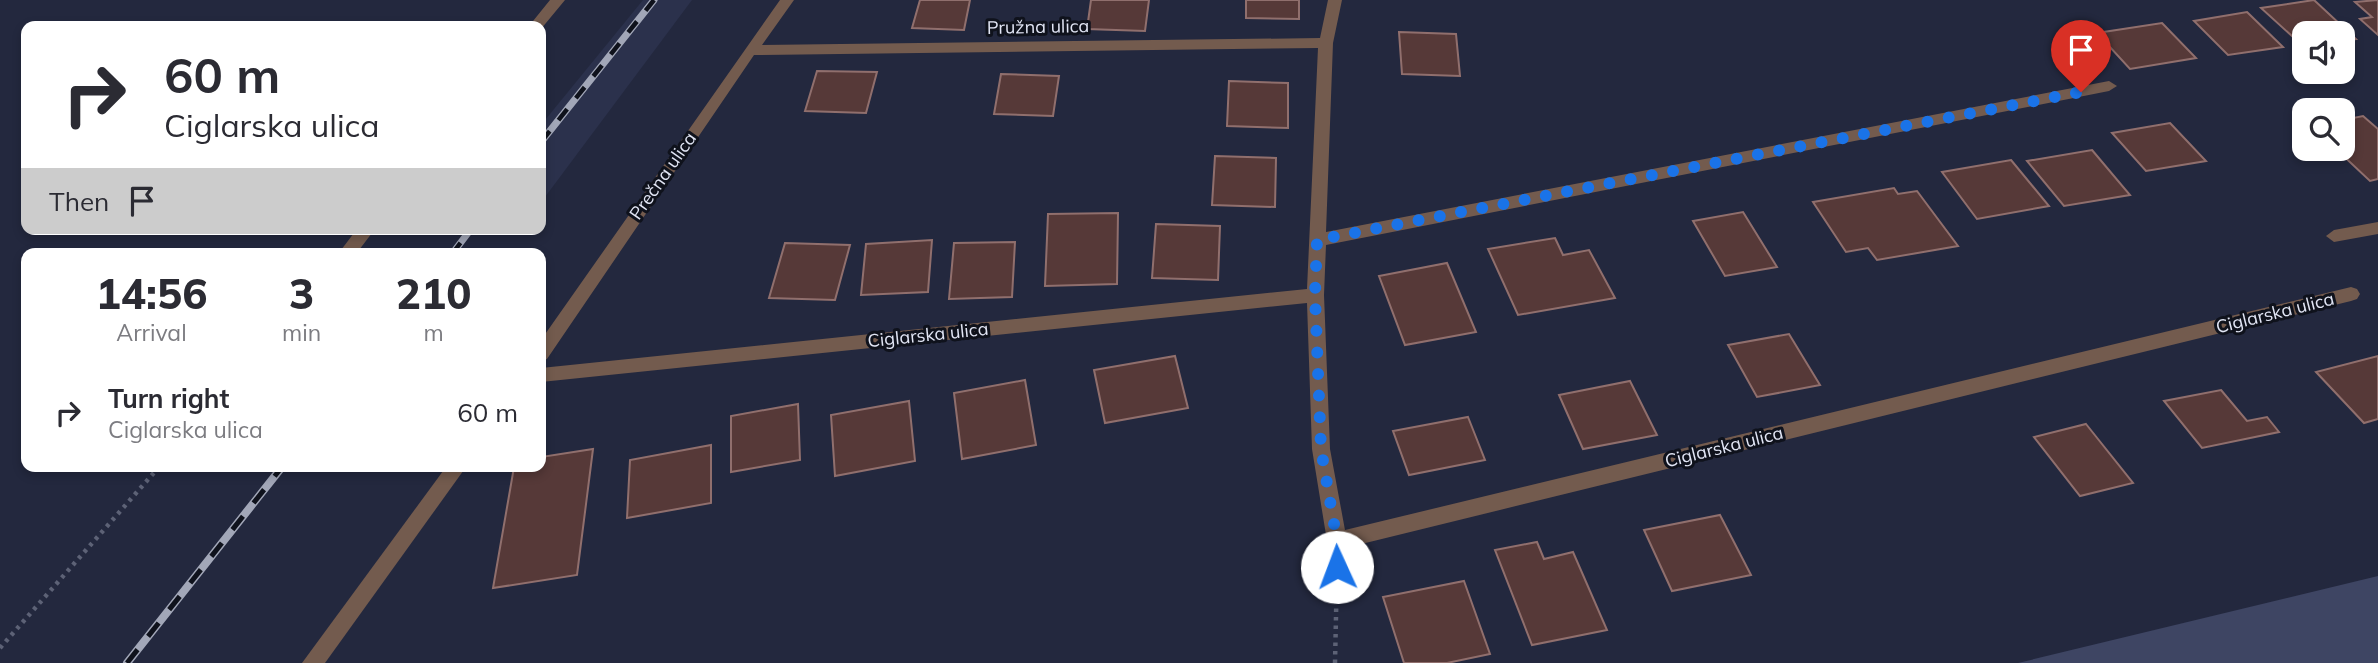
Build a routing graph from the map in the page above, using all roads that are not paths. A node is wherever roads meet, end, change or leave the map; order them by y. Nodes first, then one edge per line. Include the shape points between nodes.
1 (558, 0) edge
2 (787, 0) edge
3 (1335, 0) edge
4 (540, 21) edge
5 (1326, 43) junction
6 (750, 50) junction
7 (2109, 86) dead end
8 (2378, 228) edge
9 (2334, 236) dead end
10 (1317, 240) junction
11 (2351, 294) dead end
12 (1315, 295) junction
13 (546, 347) edge
14 (546, 374) edge
15 (453, 472) edge
16 (312, 663) edge

1 - 4 street
2 - 6 street, Prečna ulica
3 - 5 street
5 - 6 street, Pružna ulica
5 - 10 street
6 - 13 street, Prečna ulica
7 - 10 street
8 - 9 street
10 - 12 street
11 - 12 street, Ciglarska ulica via 1337,541 1321,449
12 - 14 street, Ciglarska ulica
15 - 16 street

